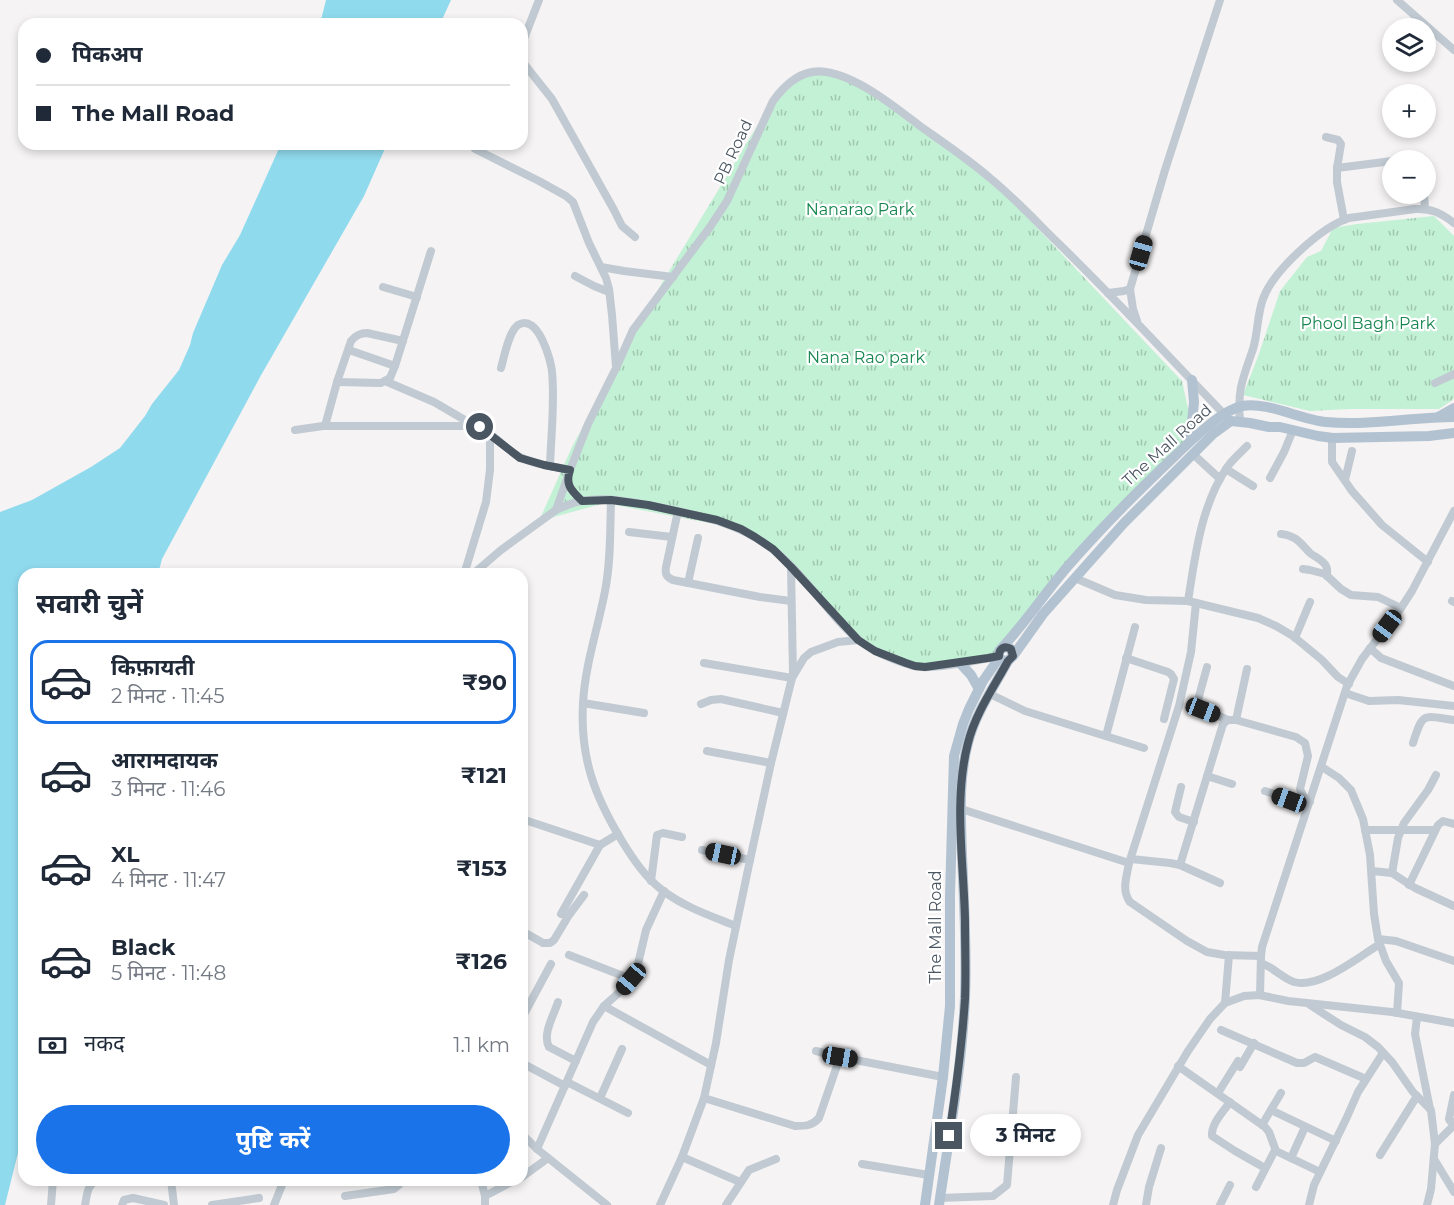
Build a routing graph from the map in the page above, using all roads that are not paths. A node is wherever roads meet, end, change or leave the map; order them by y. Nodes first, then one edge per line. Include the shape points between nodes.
1 (539, 0) edge
2 (1220, 0) edge
3 (1397, 0) edge
4 (528, 28) edge
5 (1454, 50) edge
6 (528, 70) edge
7 (1326, 137) dead end
8 (477, 150) edge
9 (1382, 162) edge
10 (1337, 168) junction
11 (1425, 204) edge
12 (1425, 208) junction
13 (1344, 220) junction
14 (1454, 223) edge
15 (635, 237) dead end
16 (431, 251) dead end
17 (601, 267) junction
18 (575, 276) dead end
19 (673, 277) junction
20 (383, 287) dead end
21 (1130, 289) junction
22 (609, 292) junction
23 (1108, 293) junction
24 (417, 297) junction
25 (1138, 324) junction
26 (403, 341) junction
27 (349, 350) junction
28 (395, 366) junction
29 (501, 368) dead end
30 (616, 368) junction
31 (1454, 374) edge
32 (1192, 380) junction
33 (385, 381) junction
34 (338, 382) junction
35 (1435, 383) dead end
36 (1239, 407) junction
37 (1454, 408) edge
38 (1437, 417) junction
39 (1454, 417) edge
40 (1232, 419) junction
41 (325, 426) junction
42 (475, 426) junction
43 (295, 430) dead end
44 (1293, 430) junction
45 (1454, 434) edge
46 (490, 435) junction
47 (1332, 438) junction
48 (1190, 441) junction
49 (1247, 446) dead end
50 (1352, 451) dead end
51 (1193, 454) junction
52 (550, 466) junction
53 (1226, 469) junction
54 (569, 473) junction
55 (1270, 478) dead end
56 (1220, 479) junction
57 (1345, 480) junction
58 (1253, 486) dead end
59 (611, 500) junction
60 (582, 501) junction
61 (556, 510) junction
62 (678, 511) junction
63 (1454, 511) edge
64 (629, 532) dead end
65 (1281, 534) dead end
66 (672, 537) junction
67 (698, 538) dead end
68 (1428, 562) junction
69 (791, 567) junction
70 (466, 568) edge
71 (480, 568) edge
72 (1303, 569) dead end
73 (1327, 576) junction
74 (1075, 578) junction
75 (688, 583) junction
76 (791, 601) junction
77 (1192, 602) junction
78 (1310, 602) dead end
79 (1401, 608) junction
80 (1135, 627) dead end
81 (1295, 638) junction
82 (858, 640) junction
83 (1370, 648) junction
84 (1004, 656) junction
85 (1126, 658) junction
86 (704, 663) dead end
87 (960, 663) junction
88 (1207, 667) dead end
89 (1247, 669) dead end
90 (793, 678) junction
91 (1349, 684) junction
92 (1454, 686) edge
93 (984, 692) junction
94 (1344, 693) junction
95 (583, 703) junction
96 (701, 704) dead end
97 (1454, 706) edge
98 (644, 713) dead end
99 (783, 713) junction
100 (1164, 719) dead end
101 (1232, 720) junction
102 (1454, 720) edge
103 (1106, 735) junction
104 (1413, 743) dead end
105 (1144, 748) dead end
106 (707, 751) dead end
107 (771, 763) junction
108 (1322, 767) junction
109 (1436, 775) dead end
110 (1207, 776) junction
111 (1232, 784) dead end
112 (1181, 787) dead end
113 (1265, 791) dead end
114 (1302, 795) junction
115 (1310, 802) junction
116 (956, 807) junction
117 (528, 821) edge
118 (1194, 822) junction
119 (1454, 824) edge
120 (1365, 830) junction
121 (1401, 830) junction
122 (1436, 830) junction
123 (618, 834) junction
124 (682, 837) dead end
125 (600, 845) junction
126 (702, 850) dead end
127 (750, 860) junction
128 (1130, 861) junction
129 (1180, 865) junction
130 (1372, 871) junction
131 (1392, 873) junction
132 (651, 881) junction
133 (1220, 883) dead end
134 (1409, 885) junction
135 (664, 891) junction
136 (584, 895) dead end
137 (1454, 906) edge
138 (561, 914) dead end
139 (736, 926) junction
140 (528, 935) edge
141 (1379, 941) junction
142 (569, 955) dead end
143 (1229, 955) junction
144 (1261, 959) junction
145 (1454, 961) edge
146 (551, 964) dead end
147 (631, 979) junction
148 (1260, 995) junction
149 (558, 1002) dead end
150 (1225, 1003) junction
151 (1307, 1003) junction
152 (604, 1006) junction
153 (950, 1006) junction
154 (528, 1007) edge
155 (964, 1007) junction
156 (1397, 1013) junction
157 (1418, 1017) junction
158 (1454, 1023) edge
159 (1221, 1030) dead end
160 (1254, 1043) junction
161 (622, 1049) dead end
162 (816, 1051) dead end
163 (1383, 1053) junction
164 (840, 1057) junction
165 (576, 1061) junction
166 (711, 1065) junction
167 (528, 1066) edge
168 (1178, 1066) junction
169 (943, 1077) junction
170 (1016, 1077) dead end
171 (1366, 1079) junction
172 (566, 1084) junction
173 (1218, 1093) junction
174 (1281, 1093) dead end
175 (1454, 1095) edge
176 (1417, 1096) junction
177 (600, 1098) junction
178 (704, 1098) junction
179 (1230, 1102) junction
180 (1271, 1110) junction
181 (1431, 1110) junction
182 (628, 1113) dead end
183 (1454, 1123) edge
184 (1262, 1125) junction
185 (1305, 1127) junction
186 (528, 1140) edge
187 (1336, 1141) junction
188 (1435, 1144) junction
189 (1161, 1148) dead end
190 (537, 1149) junction
191 (1275, 1150) junction
192 (1380, 1155) dead end
193 (682, 1157) junction
194 (548, 1158) junction
195 (1291, 1158) junction
196 (1434, 1158) junction
197 (776, 1159) dead end
198 (862, 1164) dead end
199 (1265, 1168) junction
200 (1320, 1172) junction
201 (528, 1173) edge
202 (929, 1175) junction
203 (740, 1182) junction
204 (1230, 1185) dead end
205 (53, 1186) edge
206 (90, 1186) edge
207 (172, 1186) edge
208 (282, 1186) edge
209 (398, 1186) edge
210 (482, 1186) edge
211 (506, 1186) edge
212 (1256, 1187) dead end
213 (1454, 1192) edge
214 (345, 1196) dead end
215 (259, 1198) dead end
216 (485, 1201) edge
217 (982, 1201) edge
218 (939, 1202) edge
219 (51, 1205) edge
220 (85, 1205) edge
221 (122, 1205) edge
222 (164, 1205) edge
223 (174, 1205) edge
224 (212, 1205) edge
225 (274, 1205) edge
226 (608, 1205) edge
227 (660, 1205) edge
228 (726, 1205) edge
229 (925, 1205) edge
230 (1113, 1205) edge
231 (1146, 1205) edge
232 (1220, 1205) edge
233 (1309, 1205) edge
234 (1427, 1205) edge

1 - 4 street
2 - 21 street
3 - 5 street
6 - 15 street via 552,99 622,226
7 - 10 street via 1341,144
8 - 17 street via 570,199
9 - 10 street
10 - 13 street
11 - 12 street
12 - 13 street
12 - 14 street
13 - 36 street via 1300,251 1267,289 1241,382
16 - 24 street
17 - 19 street
17 - 22 street
18 - 22 street
19 - 23 street, PB Road via 727,201 781,90 799,76 825,72 873,93 948,144 991,178
19 - 30 street, PB Road via 633,330
20 - 24 street
21 - 23 street
21 - 25 street
22 - 30 street
23 - 25 street, PB Road
24 - 26 street
25 - 32 street, PB Road
26 - 27 street via 362,333 354,337
26 - 28 street
27 - 28 street
27 - 34 street
28 - 33 street
29 - 52 street via 513,331 522,324 531,325 545,345 552,371
30 - 54 street, PB Road
31 - 35 street
32 - 40 street, PB Road
32 - 48 main road
33 - 34 street
33 - 42 street via 434,402
34 - 41 street
36 - 38 main road, The Mall Road via 1258,406 1323,422
36 - 40 main road, The Mall Road
37 - 38 main road
38 - 39 main road, The Mall Road
40 - 44 main road
40 - 48 main road, The Mall Road
40 - 51 main road, The Mall Road
41 - 42 street
41 - 43 street
42 - 46 street
44 - 47 main road
44 - 55 street
45 - 47 main road
46 - 52 street via 520,458
46 - 70 street via 486,502
47 - 57 street via 1332,462
48 - 84 main road, The Mall Road via 1120,508 1068,567
49 - 53 street
50 - 57 street
51 - 56 street
51 - 74 main road, The Mall Road
52 - 54 street
53 - 56 street
53 - 58 street
54 - 60 street via 567,481
54 - 61 street, PB Road
56 - 77 street via 1203,519
57 - 68 street via 1382,525
59 - 60 street
59 - 62 street
59 - 95 street via 606,582
60 - 61 street
61 - 71 street
62 - 66 street
62 - 69 street via 741,529 766,544
63 - 68 street
64 - 66 street
65 - 73 street via 1294,537 1325,564
66 - 75 street via 666,575
67 - 75 street
68 - 79 street
69 - 76 street
69 - 82 street
72 - 73 street
73 - 79 street via 1346,593 1378,597
74 - 77 street via 1115,595
74 - 84 main road, The Mall Road
75 - 76 street
76 - 90 street
77 - 81 street via 1258,618
77 - 128 street via 1191,652 1179,705
78 - 81 street
79 - 83 street
80 - 85 street
81 - 91 street
82 - 87 street via 915,666
82 - 90 street via 838,642 811,652
83 - 91 street
83 - 92 street via 1381,658
84 - 87 street
84 - 93 main road, The Mall Road
85 - 100 street via 1173,676
85 - 103 street
86 - 90 street
87 - 93 main road
88 - 101 street via 1198,700 1200,708
89 - 101 street
90 - 99 street
91 - 94 street
93 - 103 street via 1024,711
93 - 116 main road, The Mall Road via 969,709 957,742
94 - 97 street via 1369,701
94 - 108 street
95 - 98 street
95 - 123 street via 590,774
96 - 99 street via 722,699
99 - 107 street
101 - 110 street via 1223,724
101 - 114 street via 1296,737 1305,744 1308,756 1300,786
102 - 104 street via 1422,719
103 - 105 street
106 - 107 street
107 - 127 street
108 - 115 street
108 - 120 street via 1351,790
109 - 121 street
110 - 111 street
110 - 118 street
112 - 118 street via 1175,812
113 - 114 street via 1292,800
114 - 115 street
115 - 144 street
116 - 128 street
116 - 153 main road, The Mall Road via 949,927
116 - 155 main road, The Mall Road via 965,920
117 - 125 street
118 - 129 street
119 - 122 street via 1443,821
120 - 121 street
120 - 130 street
121 - 122 street
121 - 131 street
122 - 134 street
123 - 125 street
123 - 132 street
124 - 132 street via 657,835
125 - 138 street
126 - 127 street
127 - 139 street
128 - 129 street
128 - 143 street via 1124,888 1130,902 1199,948
129 - 133 street
130 - 131 street
130 - 141 street
131 - 134 street
132 - 135 street
134 - 137 street
135 - 139 street
135 - 147 street via 646,930
136 - 140 street via 550,943
139 - 166 street
141 - 144 street via 1335,973 1308,983 1289,980
141 - 145 street via 1396,941
141 - 156 street via 1400,983
142 - 147 street
143 - 144 street
143 - 150 street
144 - 148 street
146 - 154 street
147 - 152 street
148 - 150 street
148 - 151 street
149 - 165 street via 546,1035 547,1043
150 - 168 street
151 - 156 street
151 - 163 street via 1365,1037
152 - 165 street
152 - 166 street
153 - 155 street
153 - 169 main road, The Mall Road
155 - 218 main road, The Mall Road via 956,1094
156 - 157 street
157 - 158 street
157 - 181 street via 1415,1034
159 - 160 street
160 - 171 street via 1297,1063 1315,1057
160 - 173 street
161 - 177 street
162 - 164 street
163 - 171 street
163 - 176 street
164 - 169 street
164 - 178 street via 819,1118 805,1126
165 - 172 street
166 - 178 street
167 - 172 street
168 - 173 street
168 - 230 street via 1138,1135
169 - 202 main road, The Mall Road
170 - 217 street via 1007,1185
171 - 187 street
172 - 177 street
172 - 190 street
173 - 179 street
174 - 180 street
175 - 183 street via 1449,1119
176 - 181 street
176 - 192 street
177 - 182 street
178 - 193 street
179 - 184 street
179 - 199 street via 1213,1126 1212,1136
180 - 184 street
180 - 185 street
181 - 188 street
183 - 188 street
184 - 191 street
185 - 187 street
185 - 195 street
186 - 190 street
187 - 200 street
188 - 196 street
189 - 231 street
190 - 194 street
191 - 195 street
191 - 199 street
193 - 203 street
193 - 227 street
194 - 201 street
194 - 226 street
195 - 200 street
196 - 213 street
196 - 234 street
197 - 203 street via 749,1170
198 - 202 street
199 - 212 street
200 - 233 street
202 - 229 main road, The Mall Road
203 - 228 street
204 - 232 street
205 - 219 street
206 - 220 street
207 - 223 street
208 - 225 street
209 - 214 street
210 - 216 street
211 - 216 street
215 - 224 street
217 - 218 street
221 - 222 street via 124,1200 133,1198

